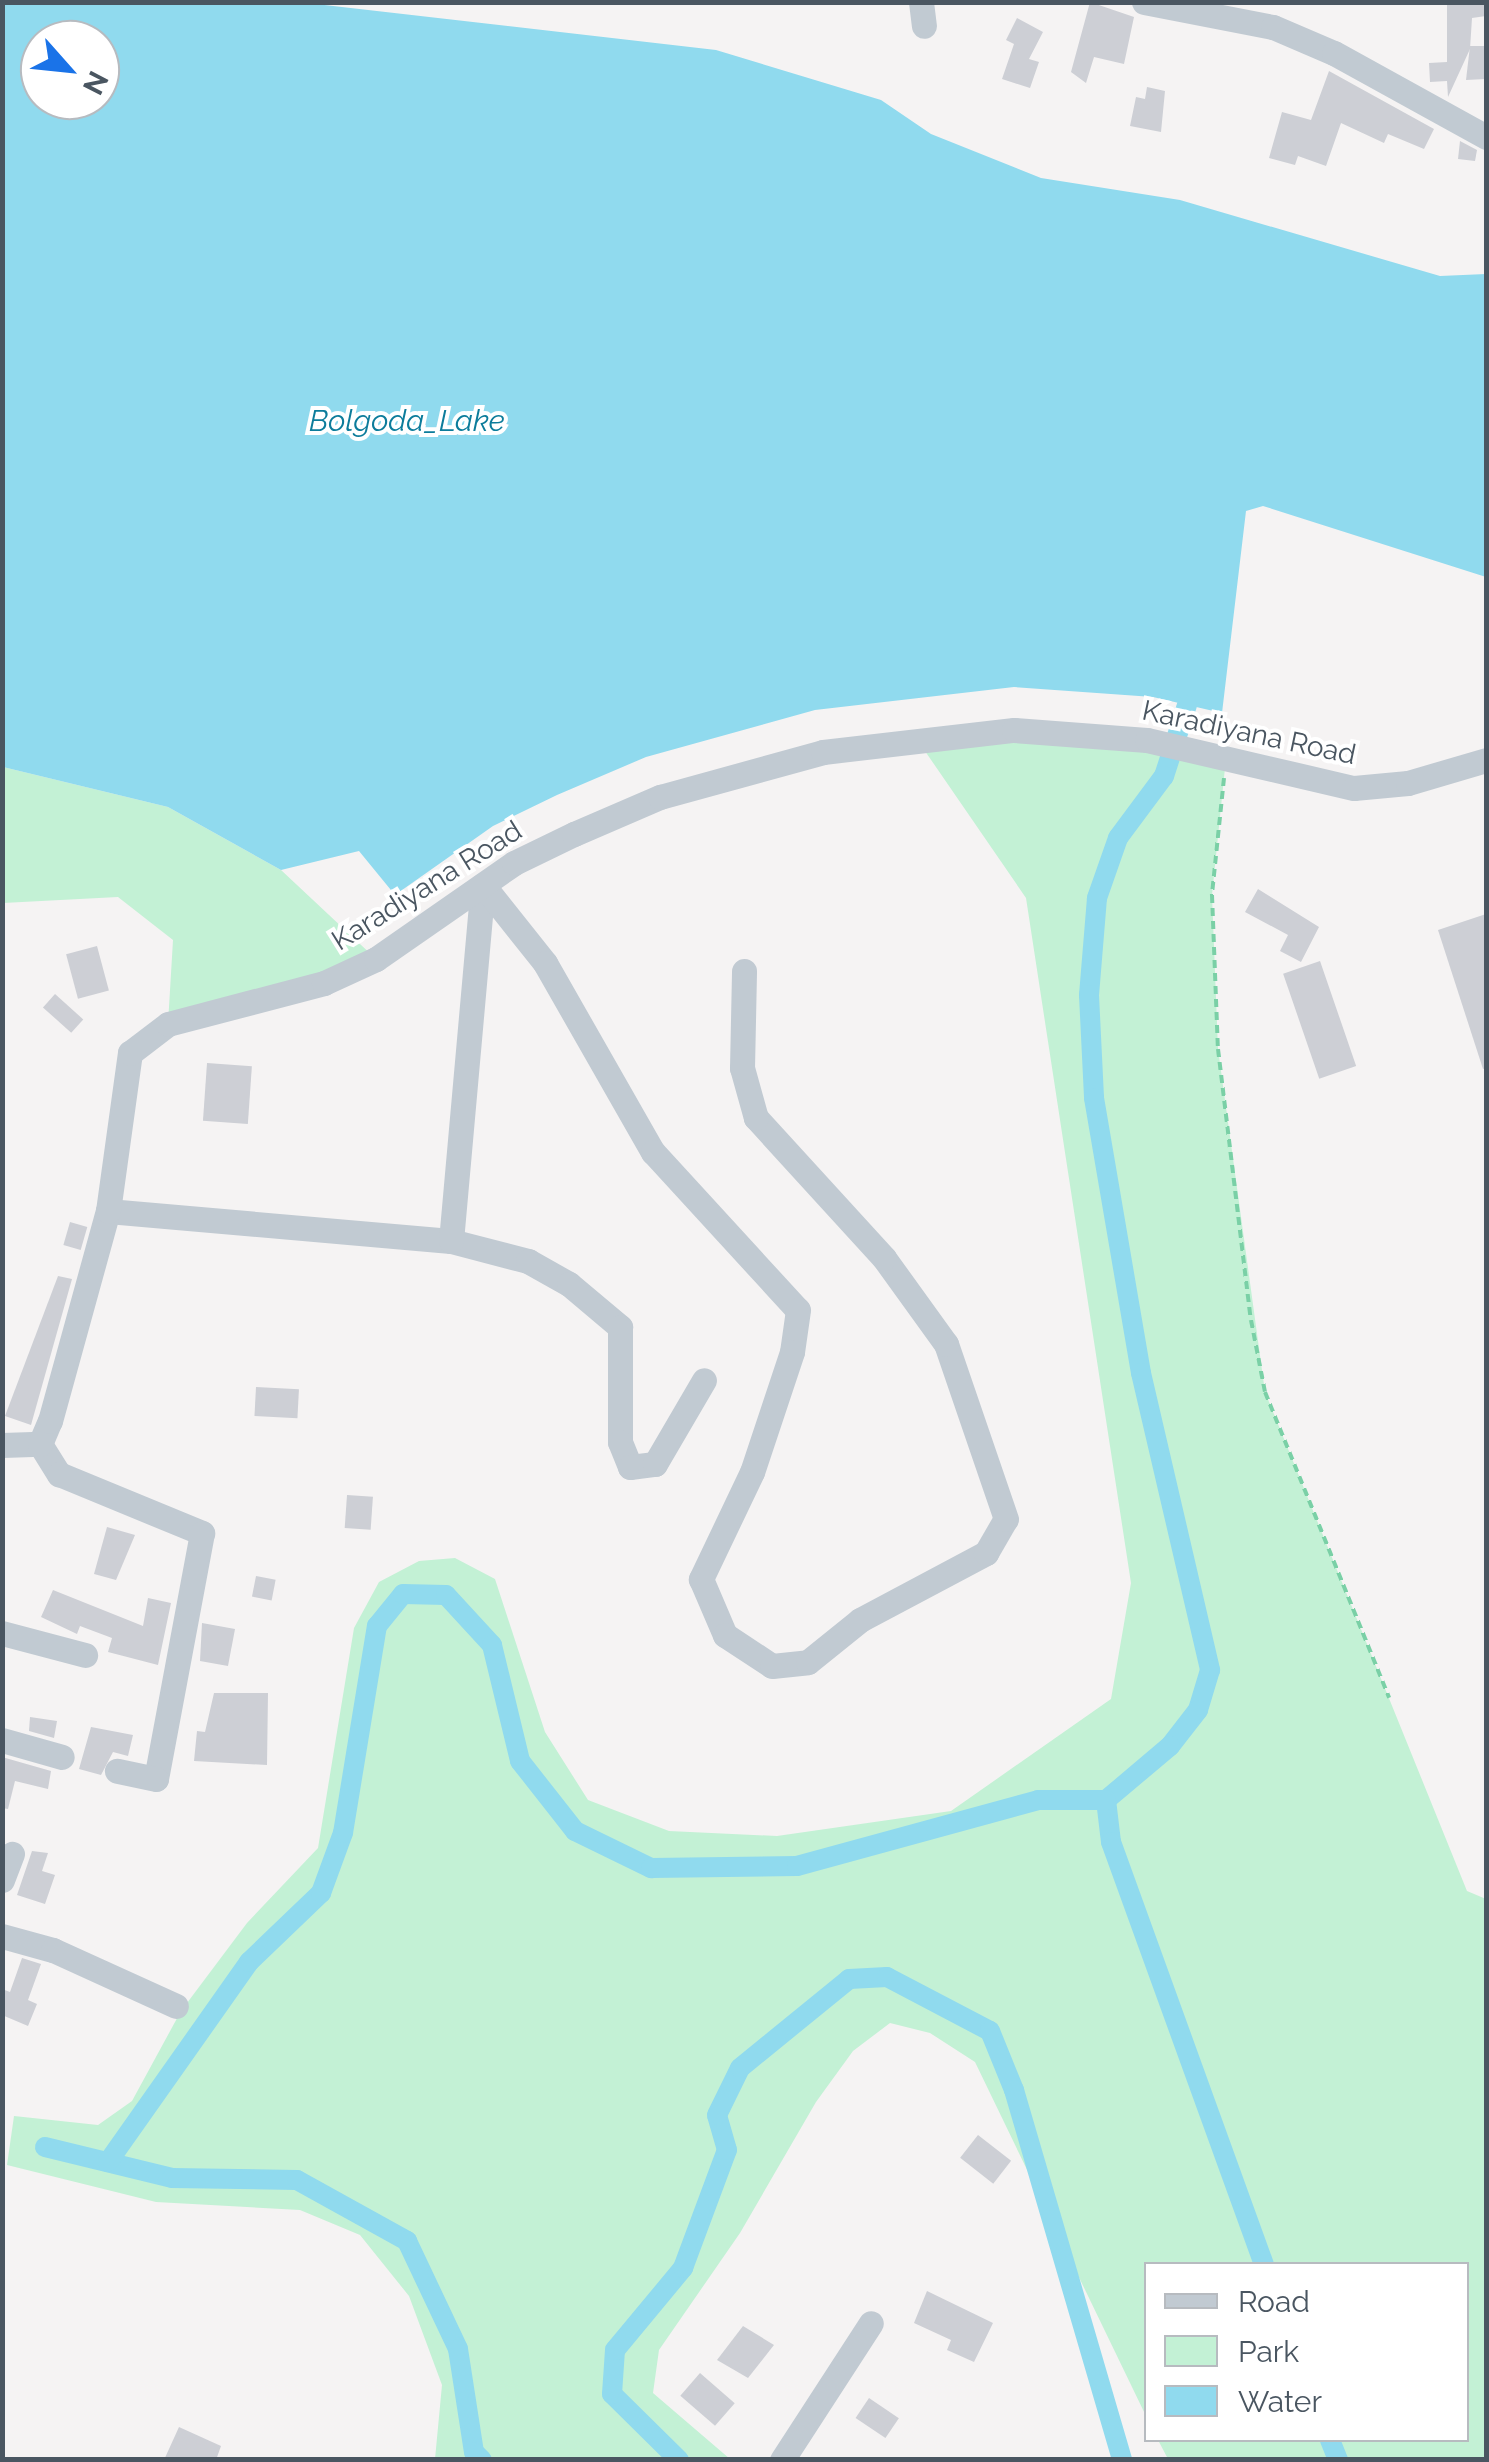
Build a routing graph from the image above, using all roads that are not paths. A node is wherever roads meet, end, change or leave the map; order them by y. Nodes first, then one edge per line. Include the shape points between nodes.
1 (1144, 2) edge
2 (1274, 15) edge
3 (1486, 137) edge
4 (1486, 760) edge
5 (482, 885) junction
6 (744, 971) dead end
7 (108, 1211) junction
8 (450, 1240) junction
9 (704, 1380) dead end
10 (40, 1444) junction
11 (2, 1445) edge
12 (2, 1633) edge
13 (85, 1656) dead end
14 (2, 1740) edge
15 (62, 1756) dead end
16 (117, 1771) dead end
17 (14, 1855) edge
18 (2, 1880) edge
19 (2, 1936) edge
20 (176, 2006) dead end
21 (871, 2323) dead end
22 (782, 2460) edge

1 - 2 street
2 - 3 street
4 - 5 street, Karadiyana Road via 1408,783 1354,788 1147,740 1014,730 824,752 660,798 514,863
5 - 6 street via 545,964 653,1152 798,1310 792,1352 752,1472 702,1578 725,1635 772,1666 808,1662 860,1620 945,1580 986,1554 1006,1519 946,1344 884,1258 756,1118 742,1068
5 - 7 street, Karadiyana Road via 376,958 324,983 148,1034 130,1053 124,1078
5 - 8 street
7 - 8 street
7 - 10 street, Karadiyana Road via 84,1312
8 - 9 street via 528,1261 569,1284 620,1327 620,1442 630,1467 655,1464
10 - 11 street
10 - 16 street via 59,1474 202,1533 156,1779
12 - 13 street
14 - 15 street
17 - 18 street
19 - 20 street via 53,1950
21 - 22 street

